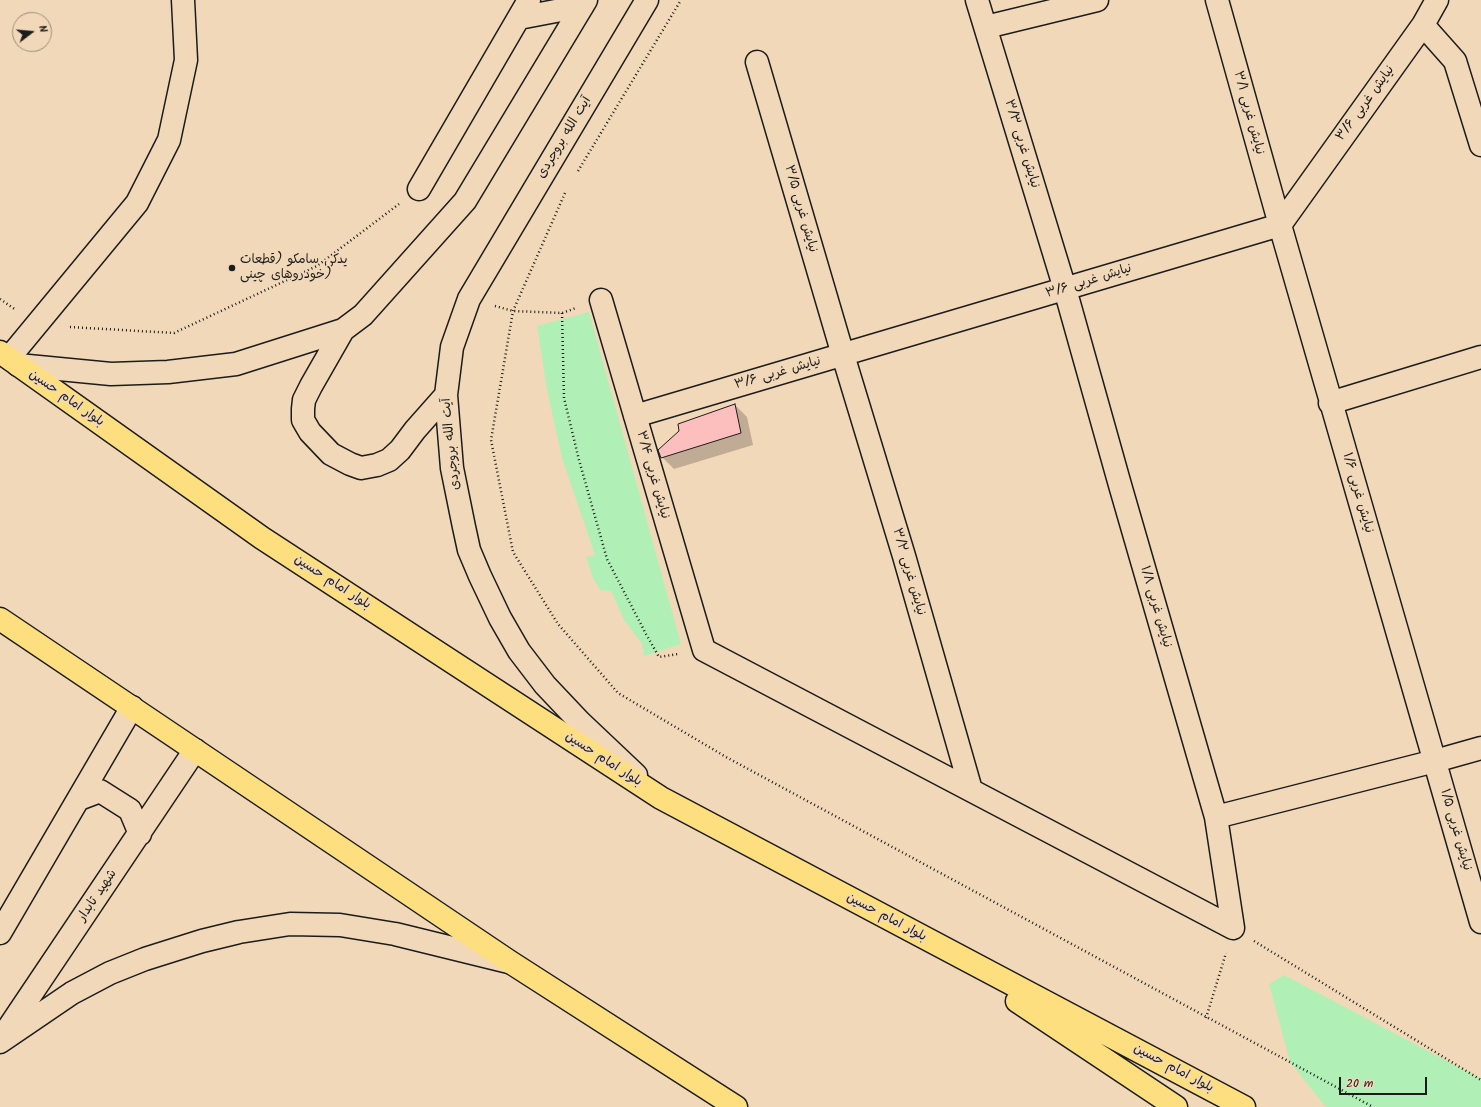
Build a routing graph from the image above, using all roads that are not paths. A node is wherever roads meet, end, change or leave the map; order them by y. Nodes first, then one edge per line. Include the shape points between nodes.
1 (183, 0) edge
2 (647, 0) edge
3 (977, 0) edge
4 (1097, 0) edge
5 (1217, 0) edge
6 (1437, 0) edge
7 (584, 3) edge
8 (524, 9) edge
9 (1423, 25) junction
10 (986, 27) junction
11 (757, 62) dead end
12 (1481, 145) edge
13 (419, 189) road end
14 (1280, 225) junction
15 (1065, 289) junction
16 (601, 300) road end
17 (343, 330) junction
18 (843, 355) junction
19 (1481, 357) edge
20 (9, 358) edge
21 (446, 395) junction
22 (1330, 402) junction
23 (635, 416) junction
24 (0, 619) edge
25 (132, 708) junction
26 (1481, 748) edge
27 (195, 750) junction
28 (1435, 761) junction
29 (970, 790) junction
30 (660, 798) junction
31 (79, 799) junction
32 (1216, 817) junction
33 (140, 834) junction
34 (1481, 922) edge
35 (0, 933) edge
36 (917, 934) junction
37 (510, 962) junction
38 (0, 1042) edge
39 (736, 1107) edge
40 (1176, 1107) edge
41 (1244, 1107) edge

1 - 20 street via 186,60 169,140 137,203
2 - 21 street, آیت الله بروجردی via 469,299 452,347
3 - 10 street, نیایش غربی ۳/۳
4 - 10 street
5 - 14 street, نیایش غربی ۳/۱
6 - 9 street, نیایش غربی ۳/۶
7 - 8 street
7 - 17 street via 464,201 363,315
8 - 13 street
9 - 12 street via 1455,60
9 - 14 street, نیایش غربی ۳/۶
10 - 15 street, نیایش غربی ۳/۳
11 - 18 street, نیایش غربی ۳/۵
14 - 15 street, نیایش غربی ۳/۶
14 - 22 street, نیایش غربی ۱/۶
15 - 18 street, نیایش غربی ۳/۶
15 - 32 street, نیایش غربی ۱/۸
16 - 23 street, نیایش غربی ۳/۴
17 - 20 street via 236,364 175,371 111,374
17 - 21 street via 311,386 304,400 303,409 303,420 310,432 331,454 362,468 389,460
18 - 23 street, نیایش غربی ۳/۶
18 - 29 street, نیایش غربی ۳/۲ via 904,556
19 - 22 street
20 - 30 main road, بلوار امام حسین via 262,538
21 - 30 street, آیت الله بروجردی via 452,468 464,527 472,557 500,618 545,685
22 - 28 street, نیایش غربی ۱/۶
23 - 29 street, نیایش غربی ۳/۴ via 704,650
24 - 25 main road
25 - 27 main road
25 - 31 street
26 - 28 street
27 - 33 street, شهید تابدار
27 - 37 main road
28 - 32 street
28 - 34 street, نیایش غربی ۱/۵
29 - 32 street, نیایش غربی ۱/۸ via 1233,928
30 - 36 main road, بلوار امام حسین
31 - 33 street via 100,791 130,810
31 - 35 street
33 - 38 street, شهید تابدار
36 - 40 main road
36 - 41 main road, بلوار امام حسین
37 - 38 street via 396,934 340,925 290,924 239,932 145,959 110,973 72,993
37 - 39 main road

